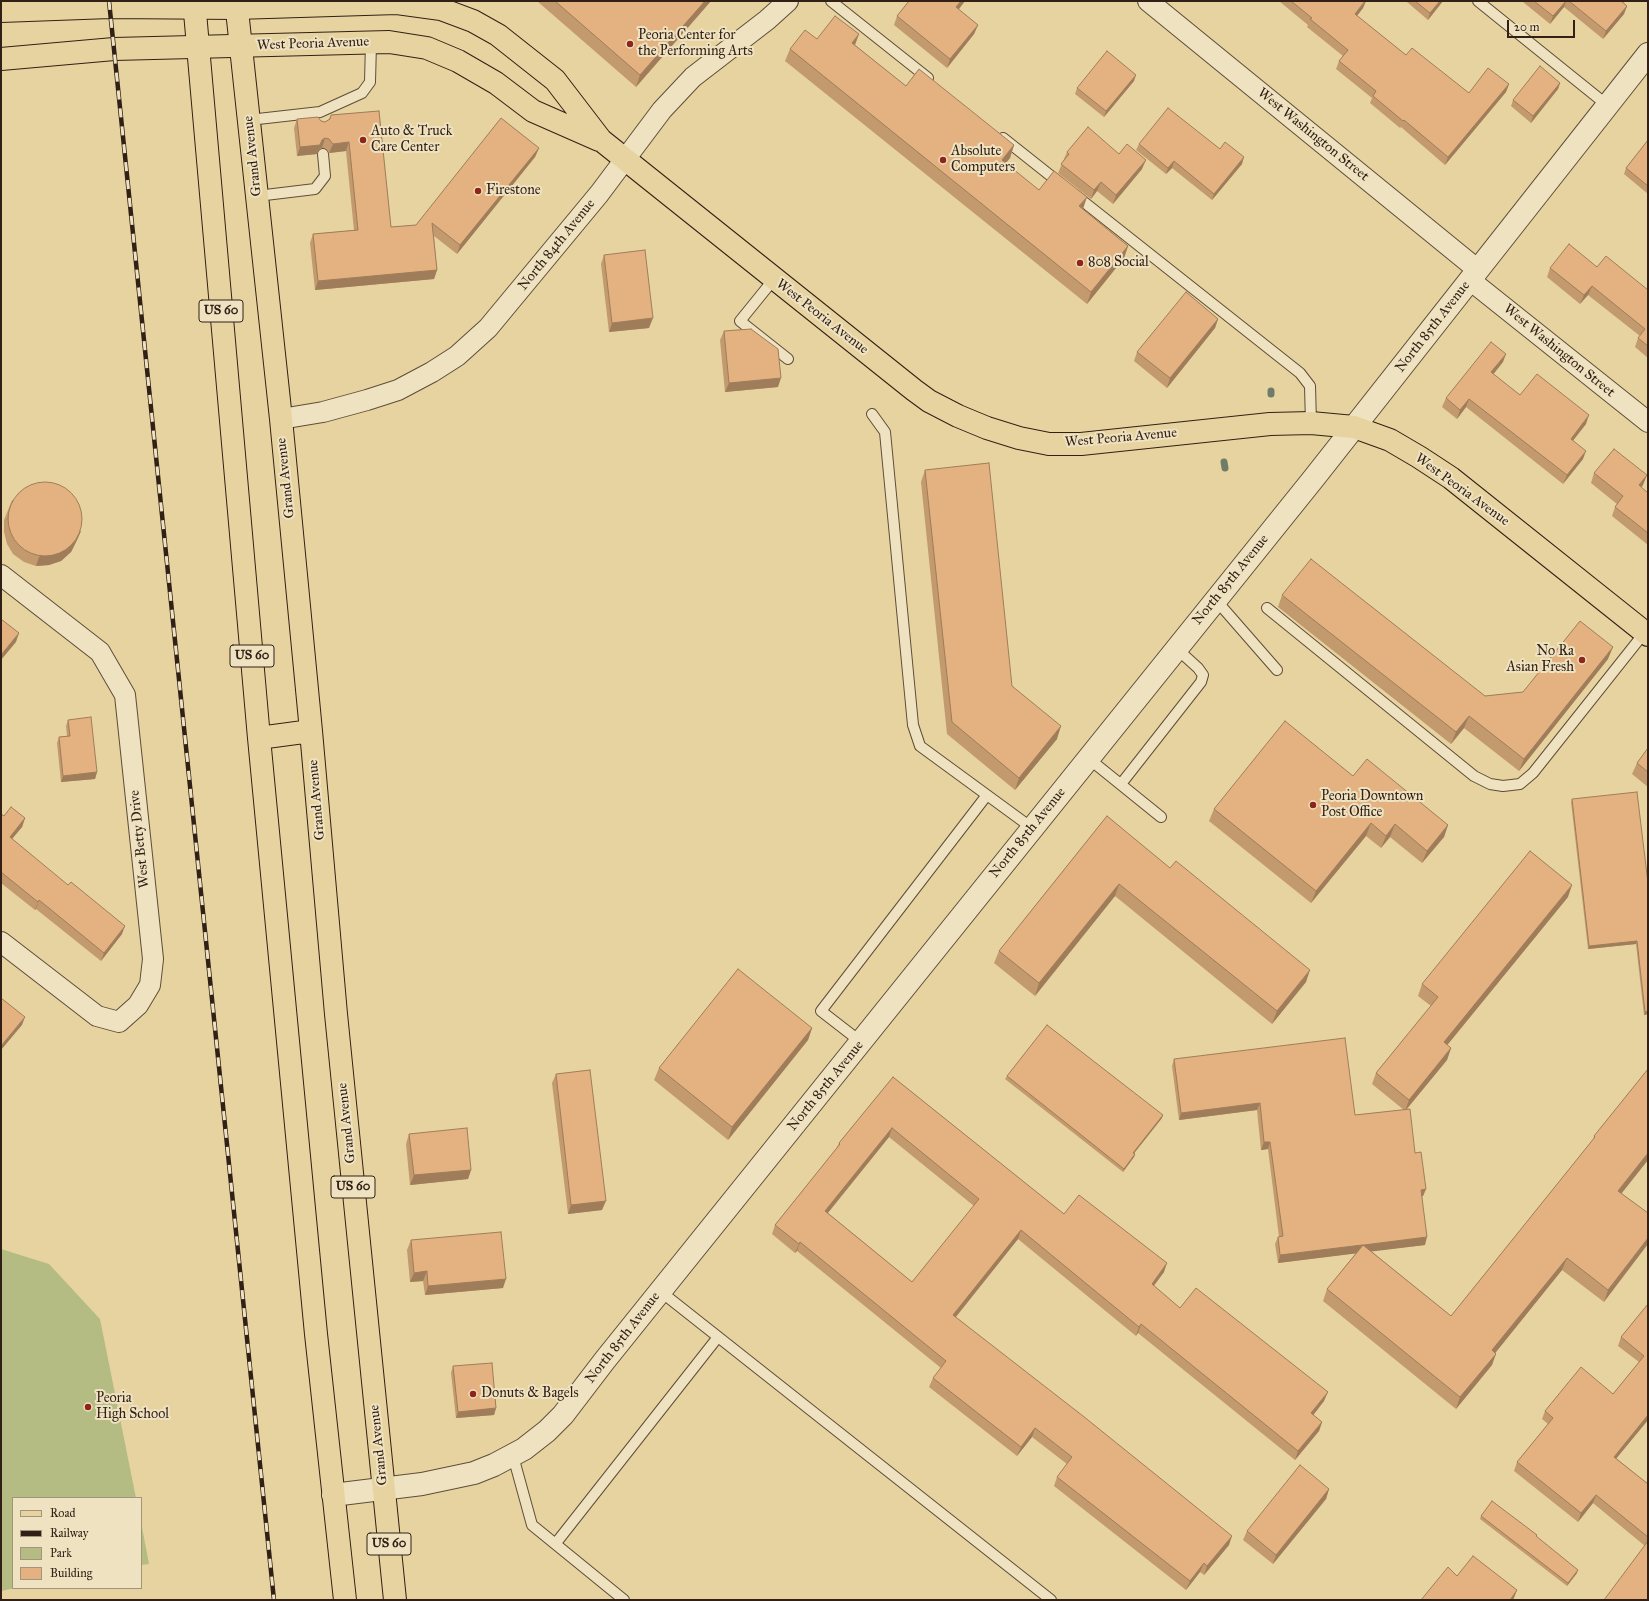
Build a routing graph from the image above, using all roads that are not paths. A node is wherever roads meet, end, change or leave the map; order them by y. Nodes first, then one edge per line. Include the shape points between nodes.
1 (788, 1) edge
2 (831, 1) edge
3 (1148, 1) edge
4 (1478, 1) edge
5 (194, 4) edge
6 (236, 4) edge
7 (1, 11) edge
8 (371, 43) junction
9 (241, 46) junction
10 (198, 48) junction
11 (1648, 54) edge
12 (1, 59) edge
13 (936, 84) edge
14 (1607, 105) junction
15 (320, 112) junction
16 (249, 120) junction
17 (321, 125) edge
18 (998, 134) edge
19 (601, 140) junction
20 (323, 154) edge
21 (625, 159) junction
22 (257, 196) junction
23 (1474, 275) junction
24 (774, 279) junction
25 (788, 359) dead end
26 (872, 414) dead end
27 (281, 419) junction
28 (1648, 422) edge
29 (1311, 423) junction
30 (1354, 426) junction
31 (1, 575) edge
32 (1215, 599) junction
33 (1267, 608) dead end
34 (1646, 634) edge
35 (1176, 648) junction
36 (1277, 670) dead end
37 (311, 731) junction
38 (259, 738) junction
39 (1088, 758) junction
40 (1120, 784) junction
41 (987, 795) junction
42 (1161, 817) dead end
43 (1032, 828) junction
44 (1, 942) edge
45 (861, 1042) junction
46 (660, 1291) junction
47 (718, 1337) junction
48 (513, 1456) junction
49 (384, 1488) junction
50 (333, 1495) junction
51 (556, 1543) junction
52 (345, 1600) edge
53 (395, 1600) edge
54 (624, 1600) edge
55 (1051, 1600) edge

1 - 21 street, North 84th Avenue via 768,20 693,77 662,110
2 - 13 lane
3 - 23 street, West Washington Street
4 - 14 lane
5 - 6 main road, West Peoria Avenue
5 - 7 main road, West Peoria Avenue
5 - 10 main road, US 60
6 - 9 main road, Grand Avenue / US 60
6 - 19 main road, West Peoria Avenue via 397,3 441,9 473,21 498,35 555,80
8 - 9 main road, West Peoria Avenue
8 - 15 lane via 370,82 362,93
8 - 19 main road, West Peoria Avenue via 389,42 427,48 458,61 496,83 533,111
9 - 10 main road, West Peoria Avenue
9 - 16 main road, Grand Avenue / US 60
10 - 12 main road, West Peoria Avenue via 114,49
10 - 38 main road, US 60
11 - 14 street, North 85th Avenue
14 - 23 street, North 85th Avenue
15 - 16 lane
15 - 17 lane
16 - 22 main road, Grand Avenue / US 60
18 - 29 lane via 1300,373 1310,386
19 - 21 main road, West Peoria Avenue
20 - 22 lane via 325,176 315,189
21 - 24 main road, West Peoria Avenue
21 - 27 street, North 84th Avenue via 488,328 457,356 398,390 323,412
22 - 27 main road, Grand Avenue / US 60
23 - 28 street, West Washington Street
23 - 30 street, North 85th Avenue
24 - 25 lane via 740,321
24 - 29 main road, West Peoria Avenue via 926,399 958,416 1019,438 1049,444 1081,444 1254,425
26 - 41 lane via 885,432 913,724 920,746
27 - 37 main road, Grand Avenue / US 60
29 - 30 main road, West Peoria Avenue
30 - 32 street, North 85th Avenue
30 - 34 main road, West Peoria Avenue via 1390,440 1451,478
31 - 44 street, West Betty Drive via 100,652 125,694 153,959 150,985 138,1005 119,1022 97,1016
32 - 35 street, North 85th Avenue
32 - 36 lane
33 - 34 lane via 1474,776 1490,784 1503,786 1520,784 1533,773
35 - 39 street, North 85th Avenue
35 - 40 lane via 1198,668 1203,675 1201,682
37 - 38 main road
37 - 49 main road, Grand Avenue / US 60 via 336,1014
38 - 50 main road, US 60
39 - 40 lane
39 - 43 street, North 85th Avenue
40 - 42 lane
41 - 43 lane
41 - 45 lane via 821,1011
43 - 45 street, North 85th Avenue
45 - 46 street, North 85th Avenue
46 - 47 lane
46 - 48 street, North 85th Avenue via 563,1415 547,1431
47 - 51 lane
47 - 55 lane
48 - 49 street, North 85th Avenue via 474,1473 422,1484
48 - 51 lane via 532,1525
49 - 50 street, North 85th Avenue
49 - 53 main road, Grand Avenue / US 60
50 - 52 main road, US 60
51 - 54 lane

